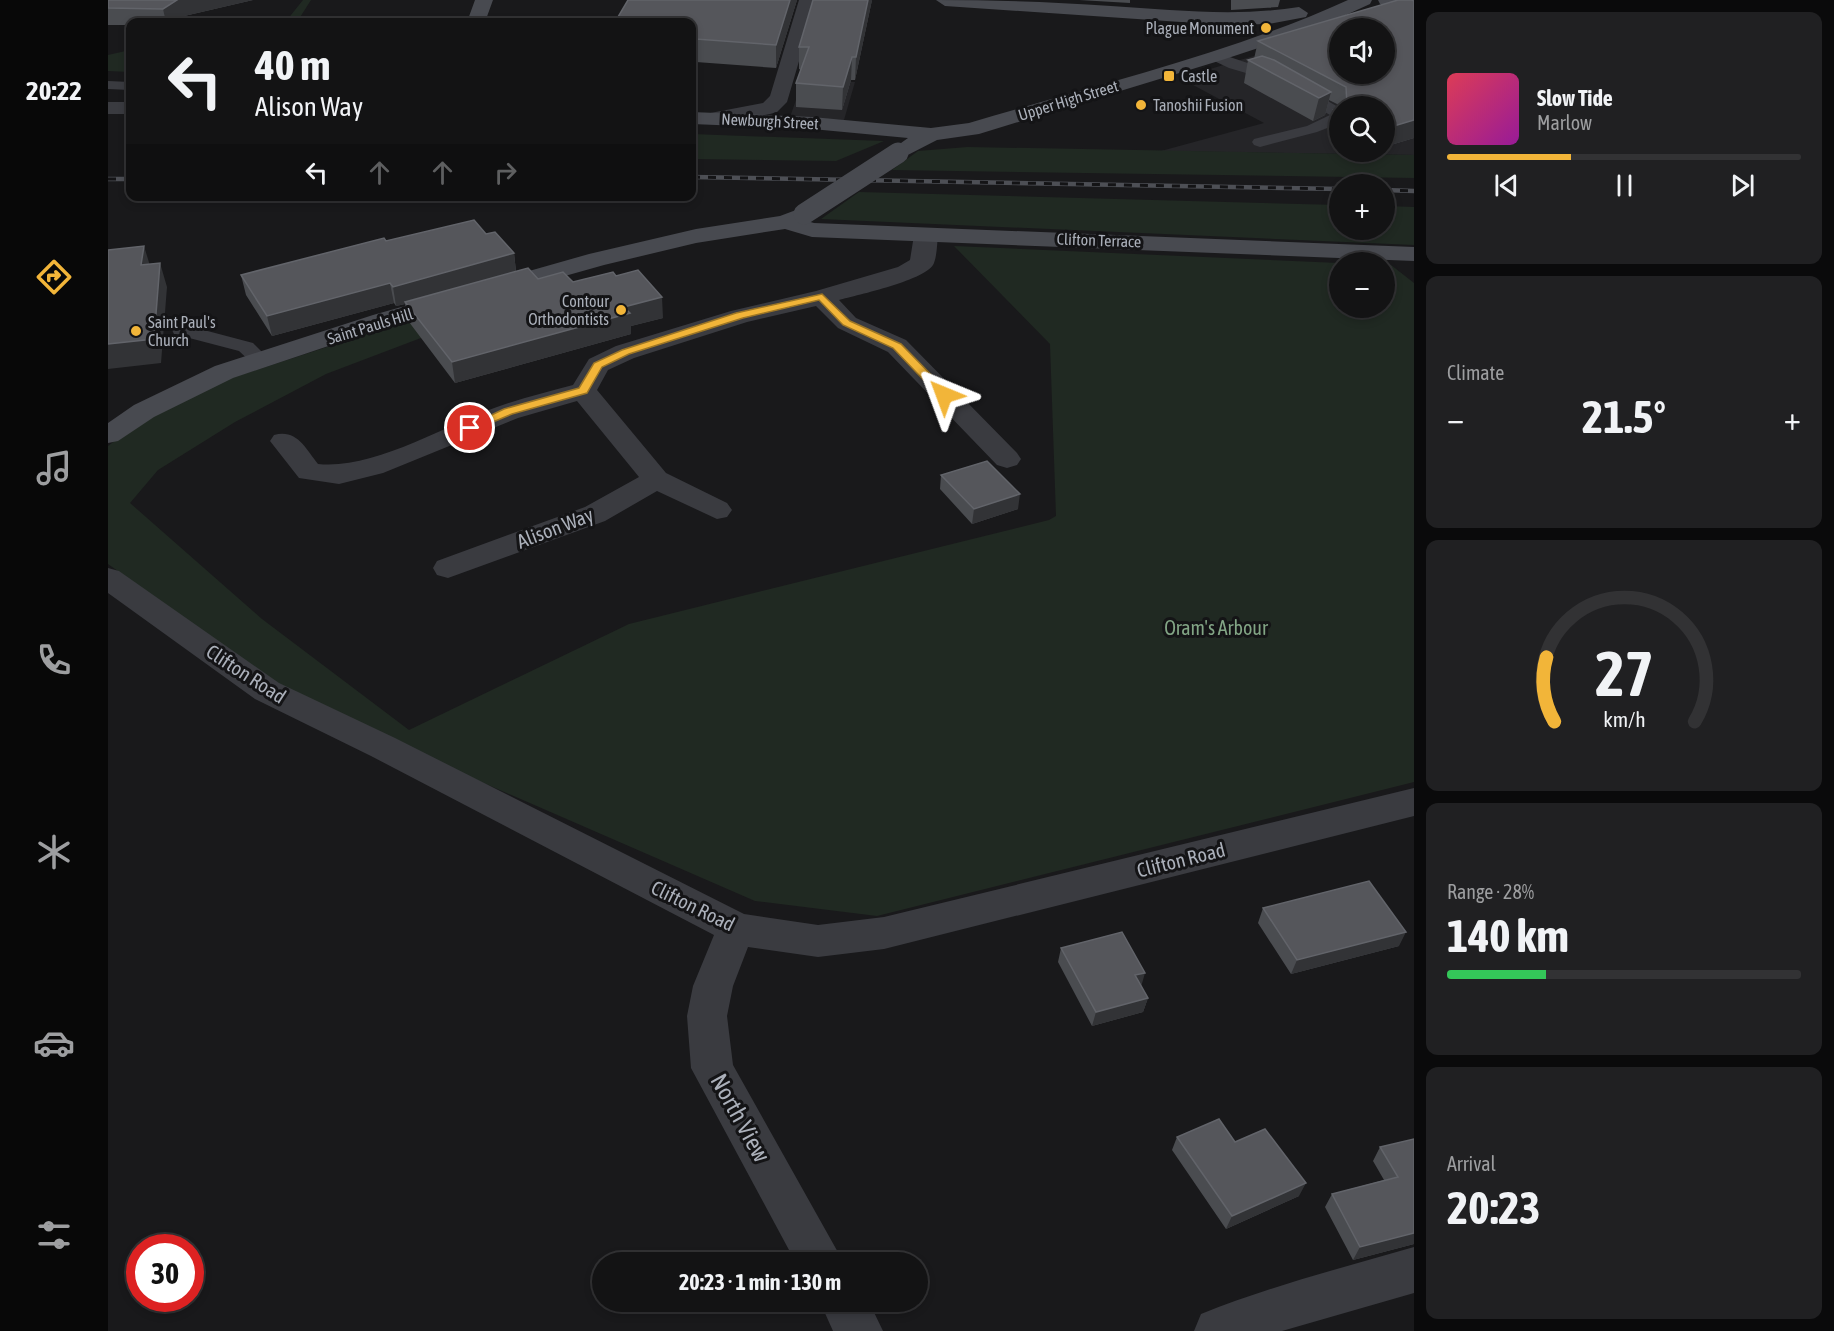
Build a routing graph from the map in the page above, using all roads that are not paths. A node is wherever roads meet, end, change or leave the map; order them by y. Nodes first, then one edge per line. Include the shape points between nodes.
1 (484, 0) edge
2 (808, 0) edge
3 (945, 0) edge
4 (1339, 0) edge
5 (1363, 0) edge
6 (1387, 0) edge
7 (1414, 13) edge
8 (477, 18) edge
9 (1225, 19) junction
10 (1252, 43) junction
11 (1215, 56) junction
12 (108, 85) edge
13 (126, 86) edge
14 (108, 108) edge
15 (126, 108) edge
16 (702, 118) edge
17 (931, 134) junction
18 (1260, 142) dead end
19 (795, 218) junction
20 (926, 235) junction
21 (1414, 254) edge
22 (822, 297) junction
23 (180, 330) dead end
24 (261, 361) junction
25 (583, 391) junction
26 (108, 435) edge
27 (284, 441) dead end
28 (1007, 459) dead end
29 (656, 479) junction
30 (717, 510) dead end
31 (448, 568) dead end
32 (108, 578) edge
33 (1414, 802) edge
34 (736, 928) junction
35 (815, 1252) edge
36 (1414, 1270) edge
37 (849, 1312) edge
38 (1291, 1319) edge
39 (859, 1331) edge
40 (1218, 1331) edge

1 - 8 main road
2 - 16 street, Newburgh Street via 780,98 770,108
3 - 9 main road
4 - 9 main road via 1286,16
5 - 10 main road, Upper High Street via 1306,26
6 - 7 main road
9 - 10 main road via 1239,27
10 - 11 main road, Upper High Street
11 - 17 main road, Upper High Street via 971,129
11 - 18 lane via 1275,77 1338,113 1338,118 1312,129
12 - 13 lane
14 - 15 street
16 - 17 main road, Newburgh Street
17 - 19 main road, Upper High Street, bridge
19 - 20 main road, Clifton Terrace via 812,230
19 - 24 main road, Saint Pauls Hill via 598,259 382,320
20 - 21 main road, Clifton Terrace
20 - 22 street via 922,262 907,272
22 - 25 street via 740,315 625,352 598,365
22 - 28 street via 847,323 897,346
23 - 24 lane via 246,348
24 - 26 main road, Saint Pauls Hill via 224,372 154,406
25 - 27 street via 508,412 373,467 339,475 309,472
25 - 29 street
29 - 30 street
29 - 31 street, Alison Way via 595,514
32 - 34 street, Clifton Road via 267,691
33 - 34 street, Clifton Road via 884,933 818,941
34 - 35 street, North View via 713,986 707,1016 712,1068
36 - 38 street
37 - 39 street
38 - 40 street

